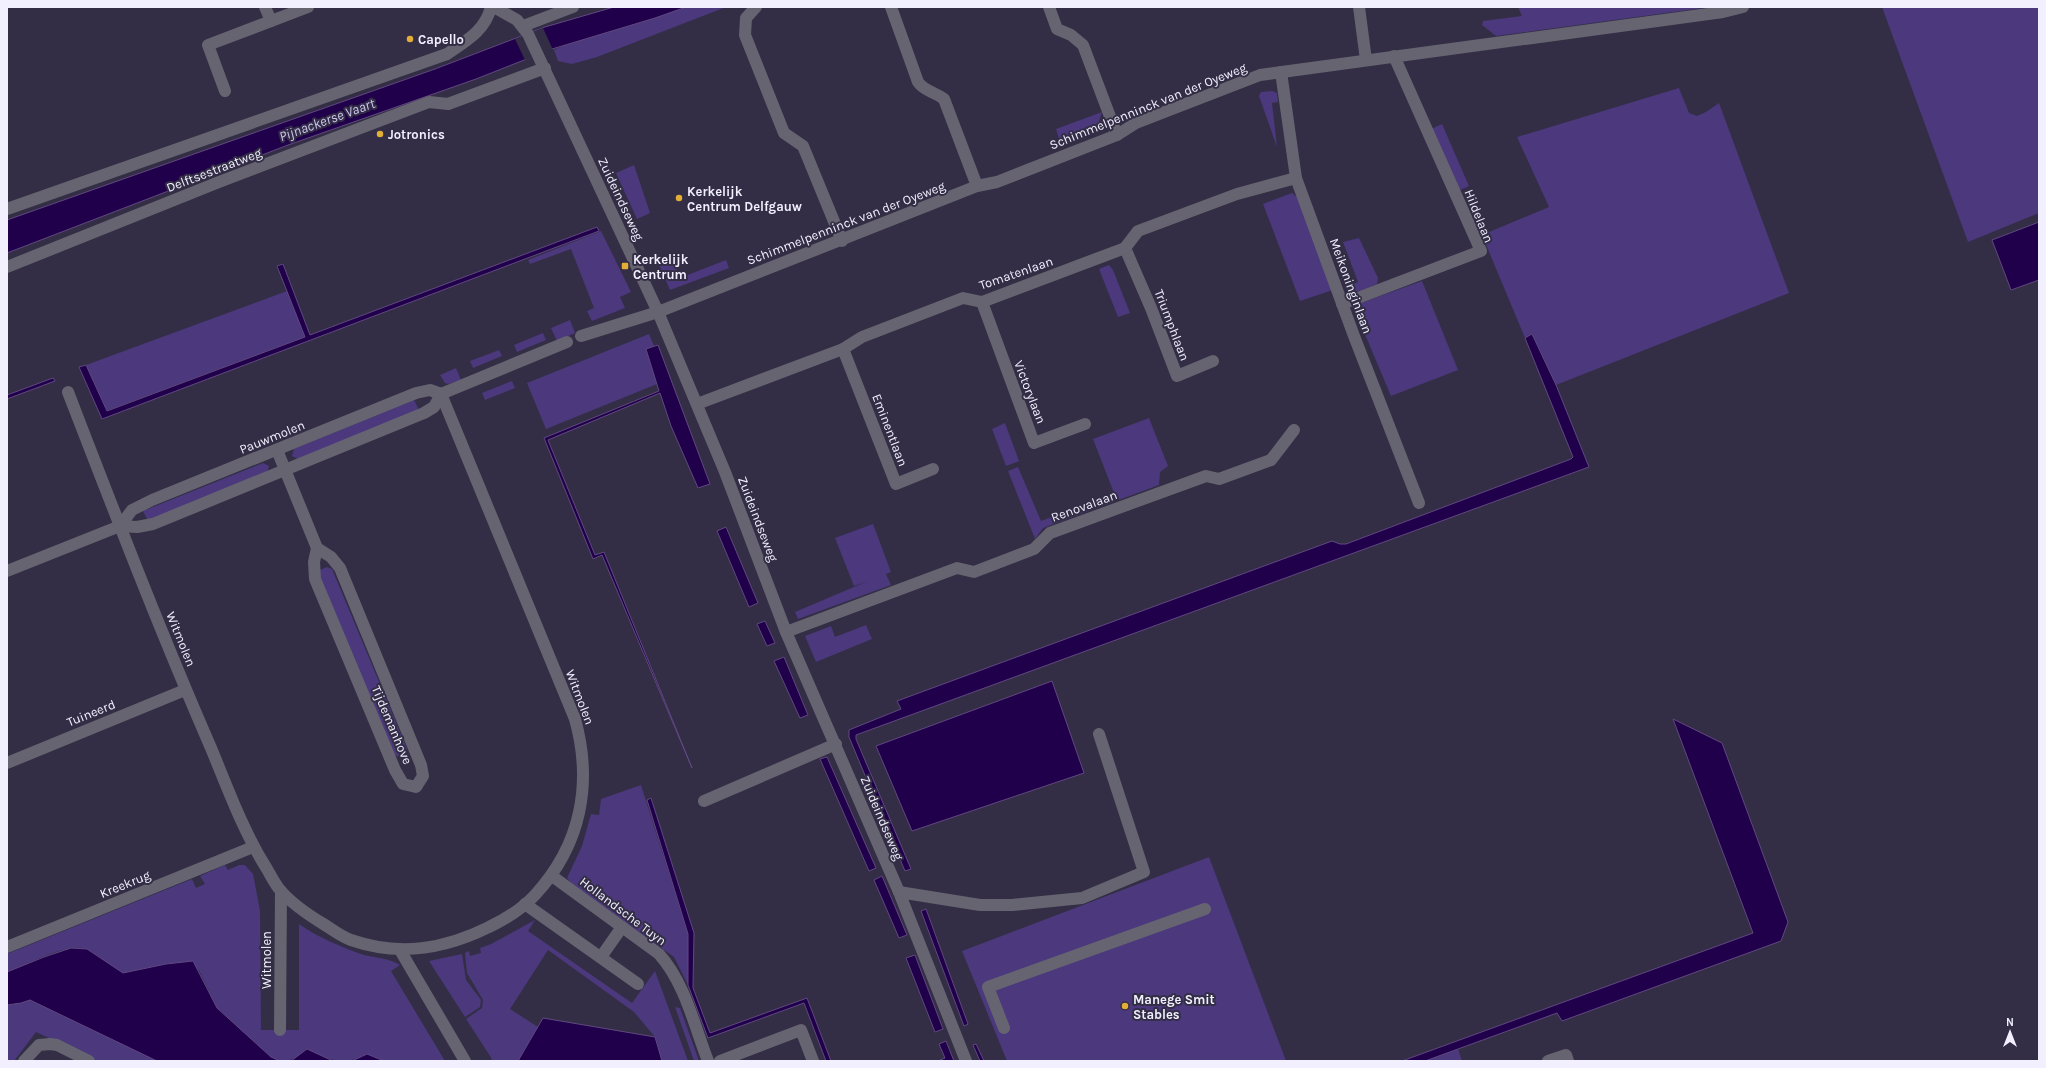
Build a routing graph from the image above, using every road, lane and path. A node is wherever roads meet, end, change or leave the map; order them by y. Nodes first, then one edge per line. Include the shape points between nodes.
1 (265, 7) edge
2 (308, 7) edge
3 (491, 7) edge
4 (494, 7) edge
5 (573, 7) edge
6 (756, 7) edge
7 (891, 7) edge
8 (1049, 7) edge
9 (1359, 7) edge
10 (1743, 7) edge
11 (271, 21) junction
12 (525, 30) junction
13 (1394, 56) junction
14 (1366, 60) junction
15 (546, 68) junction
16 (1281, 72) junction
17 (225, 91) dead end
18 (1117, 135) junction
19 (1296, 178) junction
20 (977, 186) junction
21 (7, 209) edge
22 (842, 241) junction
23 (1125, 248) junction
24 (7, 267) edge
25 (982, 302) junction
26 (1342, 304) junction
27 (658, 312) junction
28 (581, 336) dead end
29 (567, 342) dead end
30 (843, 349) junction
31 (1213, 361) dead end
32 (68, 392) dead end
33 (441, 394) junction
34 (697, 404) junction
35 (1085, 424) dead end
36 (1294, 430) dead end
37 (277, 450) junction
38 (933, 469) dead end
39 (285, 472) junction
40 (1419, 503) dead end
41 (120, 526) junction
42 (317, 548) junction
43 (7, 571) edge
44 (786, 632) junction
45 (186, 690) junction
46 (1099, 734) dead end
47 (836, 744) junction
48 (7, 763) edge
49 (704, 801) dead end
50 (253, 847) junction
51 (552, 876) junction
52 (281, 891) junction
53 (899, 892) junction
54 (526, 904) junction
55 (1205, 909) dead end
56 (622, 927) junction
57 (7, 947) edge
58 (400, 950) junction
59 (601, 958) junction
60 (638, 984) dead end
61 (1004, 1028) dead end
62 (280, 1030) dead end
63 (24, 1061) edge
64 (88, 1061) edge
65 (465, 1061) edge
66 (708, 1061) edge
67 (720, 1061) edge
68 (813, 1061) edge
69 (966, 1061) edge
70 (1548, 1061) edge
71 (1568, 1061) edge

1 - 11 street
2 - 11 street
3 - 21 street via 480,30 447,54
4 - 12 street, Zuideindseweg via 512,16
5 - 12 street
6 - 22 street via 746,18 745,35 784,134 803,146
7 - 20 street via 912,84 944,99
8 - 18 street via 1057,29 1071,35 1083,45
9 - 14 street
10 - 13 street, Schimmelpenninck van der Oyeweg via 1723,12
11 - 17 street via 208,45
12 - 15 street, Zuideindseweg
13 - 14 street, Schimmelpenninck van der Oyeweg
13 - 26 street, Hildelaan via 1481,251
14 - 16 street, Schimmelpenninck van der Oyeweg
15 - 24 street, Delftsestraatweg via 448,104 429,102
15 - 27 street, Zuideindseweg
16 - 18 street, Schimmelpenninck van der Oyeweg via 1260,75 1136,123
16 - 19 street, Meikoninginlaan
18 - 20 street, Schimmelpenninck van der Oyeweg via 997,182
19 - 23 street via 1236,194 1138,231
19 - 26 street, Meikoninginlaan
20 - 22 street, Schimmelpenninck van der Oyeweg
22 - 27 street, Schimmelpenninck van der Oyeweg
23 - 25 street, Tomatenlaan
23 - 31 street, Triumphlaan via 1177,376
25 - 30 street, Tomatenlaan via 963,298 862,337
25 - 35 street, Victorylaan via 1034,442
26 - 40 street, Meikoninginlaan
27 - 28 street
27 - 34 street, Zuideindseweg
29 - 33 street, Pauwmolen
30 - 34 street, Tomatenlaan
30 - 38 street, Eminentlaan via 896,484
32 - 41 street, Witmolen
33 - 37 street, Pauwmolen via 430,390 416,393
33 - 39 street via 434,408 424,413
33 - 51 street, Witmolen via 580,735 582,789 578,821 570,844
34 - 44 street, Zuideindseweg via 726,472
36 - 44 street, Renovalaan via 1271,460 1219,479 1206,476 1050,533 1034,548 974,572 957,568
37 - 39 street
37 - 41 street, Pauwmolen via 152,500 132,510
39 - 41 street via 153,524 137,527
39 - 42 street
41 - 43 street
41 - 45 street, Witmolen
42 - 42 street, Tijdemanhove via 331,557 340,568 421,765 423,776 416,788 403,784 395,770 315,579 314,562
44 - 47 street, Zuideindseweg
45 - 48 street, Tuineerd
45 - 50 street, Witmolen
46 - 53 street via 1144,872 1082,898 1012,905 980,905
47 - 49 street
47 - 53 street, Zuideindseweg
50 - 52 street, Witmolen
50 - 57 street, Kreekrug
51 - 54 street, Witmolen
51 - 56 street, Hollandsche Tuyn
52 - 58 street, Witmolen via 310,916 350,940
52 - 62 street, Witmolen
53 - 69 street, Zuideindseweg
54 - 58 street, Witmolen via 503,920 464,940 433,948
54 - 59 street
55 - 61 street via 988,987
56 - 59 street
56 - 66 street, Hollandsche Tuyn via 659,954 669,966 677,980
58 - 65 street
59 - 60 street
63 - 64 street via 39,1045 50,1044
67 - 68 street via 801,1030
70 - 71 street via 1566,1055

